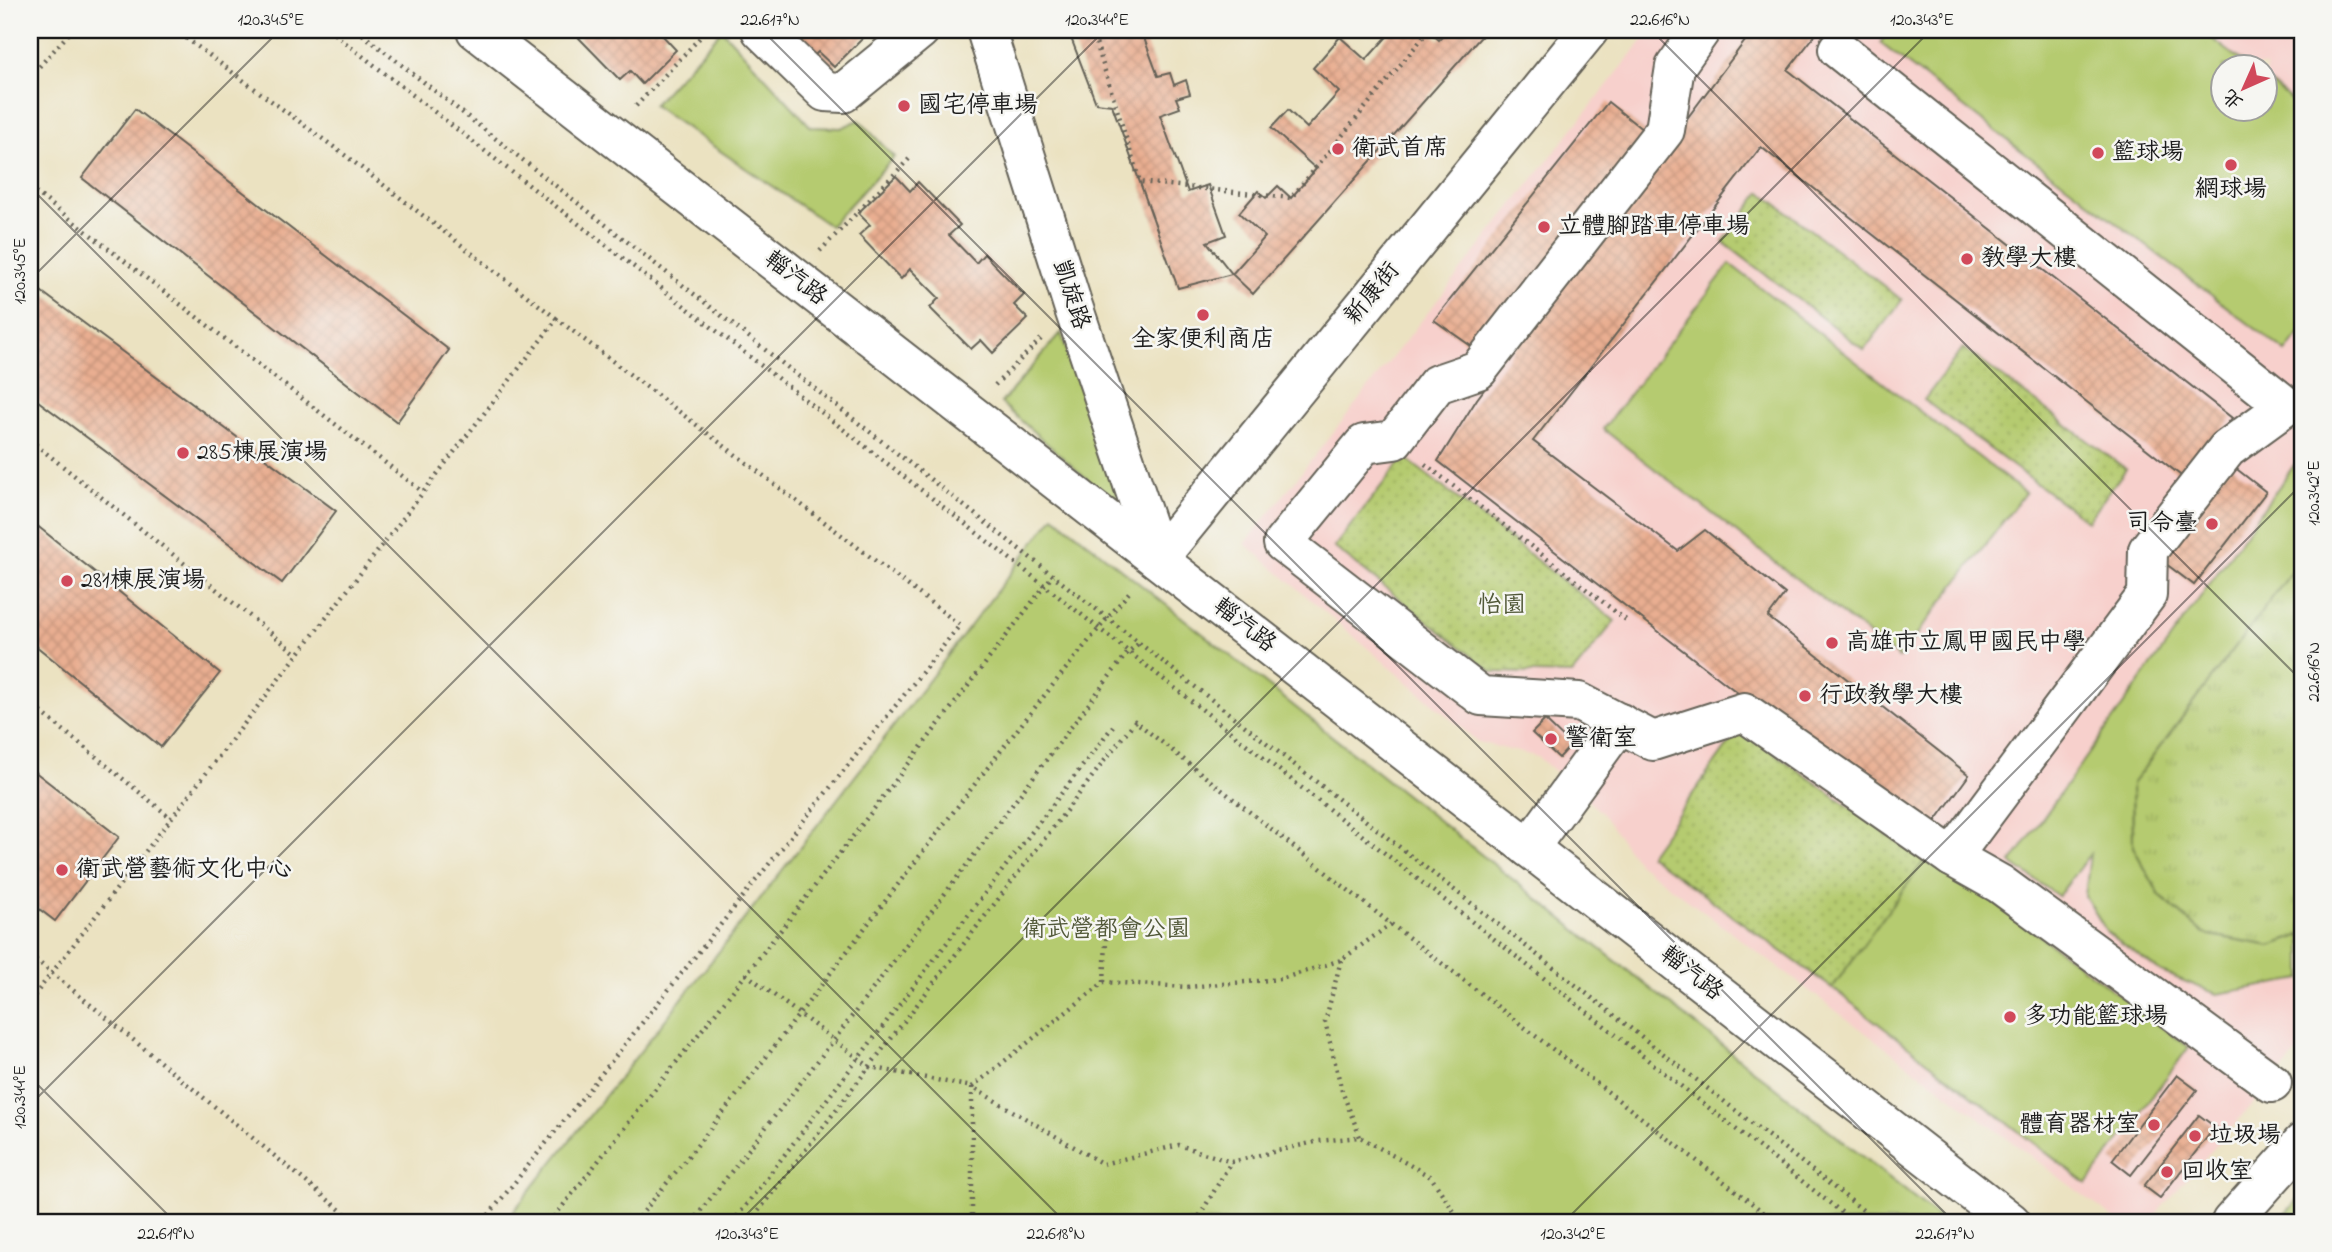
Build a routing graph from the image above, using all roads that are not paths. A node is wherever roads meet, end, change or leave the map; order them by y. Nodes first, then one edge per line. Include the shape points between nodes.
1 (475, 30) edge
2 (761, 30) edge
3 (920, 30) edge
4 (986, 30) edge
5 (1589, 30) edge
6 (1701, 30) edge
7 (1838, 49) dead end
8 (1158, 559) junction
9 (1620, 723) junction
10 (1529, 848) junction
11 (1952, 857) junction
12 (2272, 1083) dead end
13 (2302, 1143) edge
14 (2011, 1222) edge
15 (2231, 1222) edge

1 - 8 street, 輜汽路
2 - 3 street via 825,92 843,93
4 - 8 street, 凱旋路
5 - 8 street, 新康街
6 - 9 street via 1675,67 1665,130 1478,370 1437,384 1394,440 1364,444 1283,543 1481,696 1579,702
7 - 11 street via 2286,406 2227,449 2148,551 2147,595
8 - 10 street, 輜汽路
9 - 10 street
9 - 11 street via 1653,741 1744,712
10 - 14 street, 輜汽路
11 - 12 street via 2000,884
13 - 15 street

